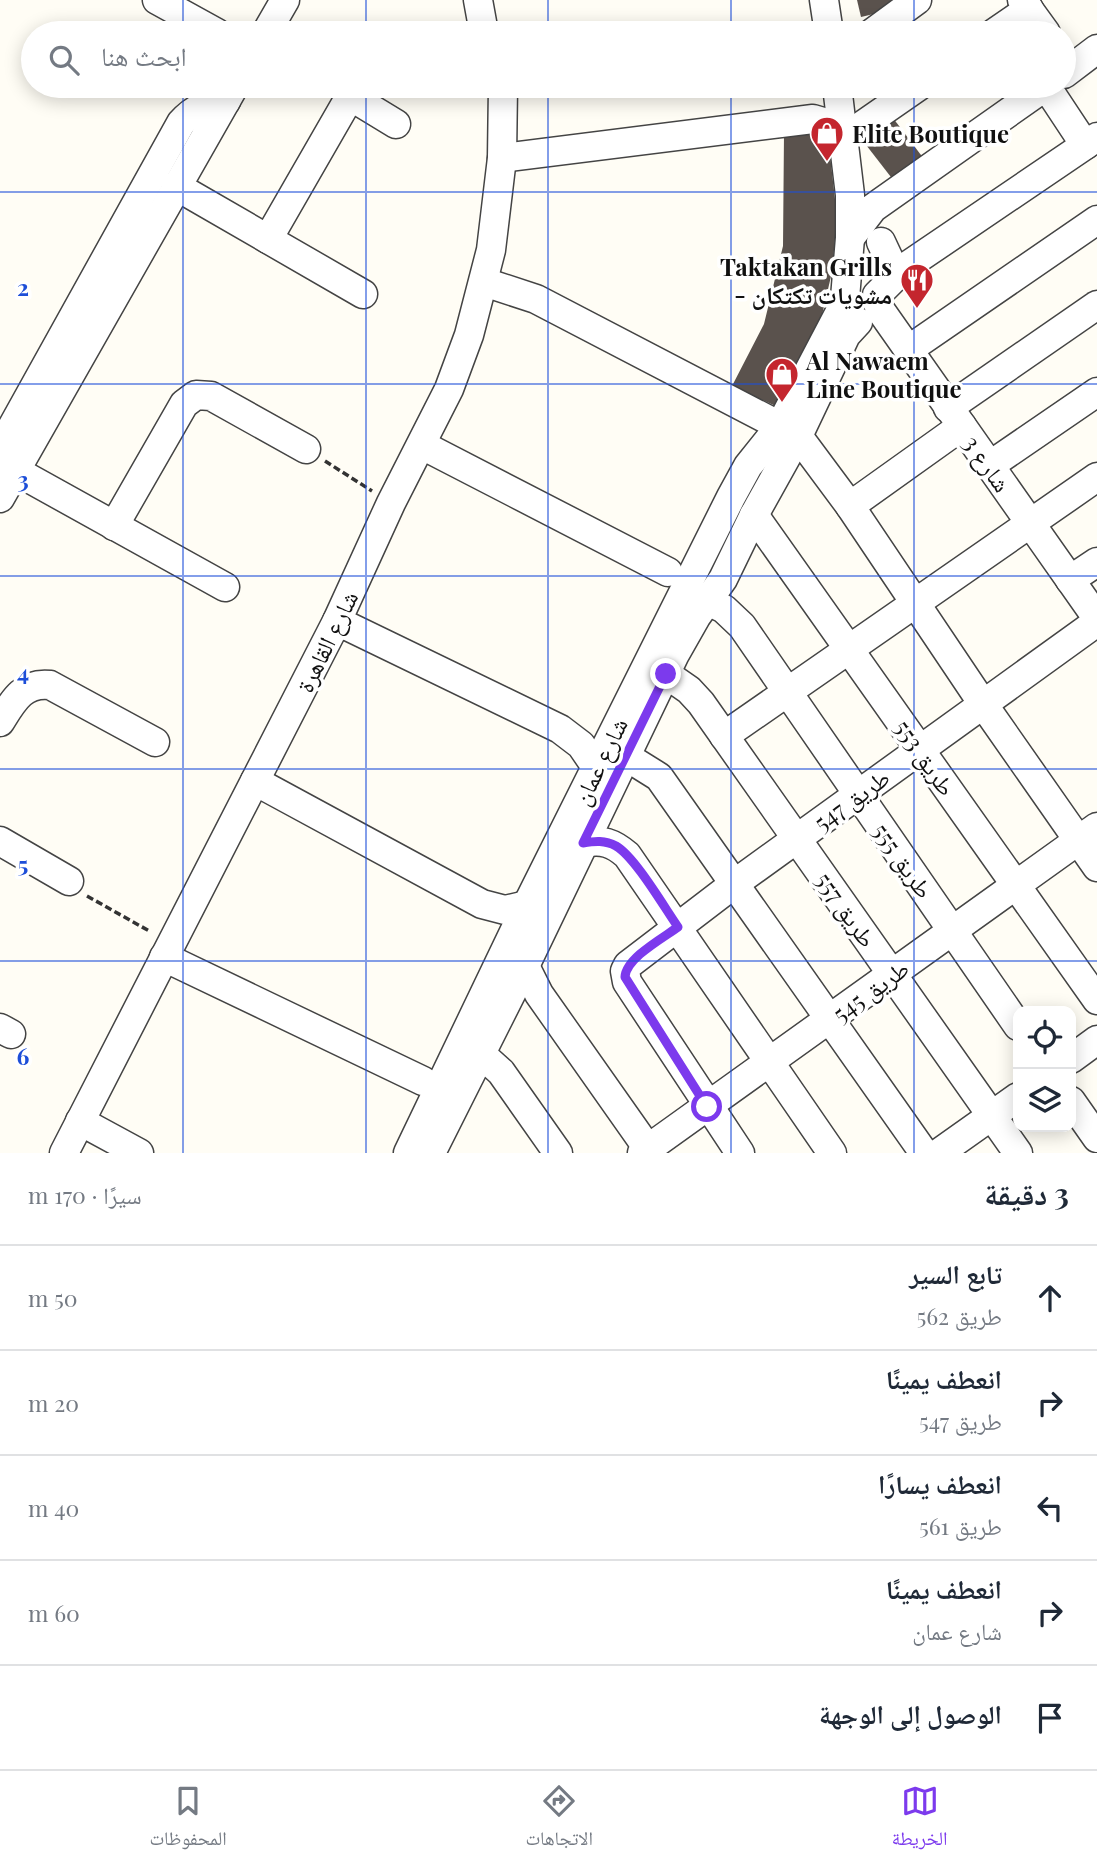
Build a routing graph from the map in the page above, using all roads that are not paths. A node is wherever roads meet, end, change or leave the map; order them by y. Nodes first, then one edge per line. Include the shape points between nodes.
1 (157, 0) edge
2 (285, 0) edge
3 (478, 0) edge
4 (496, 0) edge
5 (824, 0) edge
6 (917, 0) edge
7 (1026, 5) edge
8 (195, 21) edge
9 (273, 21) edge
10 (482, 21) edge
11 (499, 21) edge
12 (827, 21) edge
13 (888, 21) edge
14 (1008, 21) edge
15 (1037, 21) edge
16 (1097, 49) edge
17 (1076, 61) edge
18 (218, 98) edge
19 (227, 98) edge
20 (349, 98) edge
21 (362, 98) edge
22 (500, 98) edge
23 (839, 98) edge
24 (902, 98) edge
25 (1029, 98) edge
26 (1056, 98) edge
27 (396, 124) dead end
28 (844, 138) junction
29 (1091, 141) edge
30 (502, 158) junction
31 (176, 186) junction
32 (1097, 220) edge
33 (850, 238) junction
34 (268, 239) junction
35 (881, 242) dead end
36 (896, 274) junction
37 (484, 282) junction
38 (363, 295) dead end
39 (1097, 305) edge
40 (860, 306) junction
41 (908, 350) junction
42 (1097, 392) edge
43 (955, 417) junction
44 (783, 442) junction
45 (422, 445) junction
46 (306, 449) road end
47 (989, 466) junction
48 (16, 471) junction
49 (1097, 477) edge
50 (0, 498) edge
51 (850, 506) junction
52 (754, 514) junction
53 (1030, 523) junction
54 (114, 526) junction
55 (1097, 562) edge
56 (668, 572) dead end
57 (1070, 580) junction
58 (225, 587) dead end
59 (708, 601) junction
60 (915, 603) junction
61 (1097, 620) edge
62 (337, 621) junction
63 (849, 649) junction
64 (666, 674) junction
65 (787, 692) junction
66 (983, 704) junction
67 (0, 722) edge
68 (724, 736) junction
69 (155, 742) dead end
70 (920, 749) junction
71 (627, 757) junction
72 (596, 767) junction
73 (255, 781) junction
74 (858, 794) junction
75 (1088, 834) edge
76 (797, 839) junction
77 (0, 841) edge
78 (583, 843) junction
79 (1097, 867) edge
80 (69, 881) road end
81 (734, 884) junction
82 (1016, 885) junction
83 (527, 905) junction
84 (678, 927) junction
85 (952, 931) junction
86 (167, 951) junction
87 (525, 966) junction
88 (892, 974) junction
89 (1097, 1000) edge
90 (829, 1019) junction
91 (1013, 1019) edge
92 (1097, 1040) edge
93 (481, 1054) junction
94 (1076, 1055) edge
95 (768, 1063) junction
96 (423, 1081) dead end
97 (1013, 1101) edge
98 (707, 1107) junction
99 (1076, 1108) edge
100 (993, 1116) junction
101 (80, 1121) junction
102 (1097, 1138) edge
103 (647, 1152) edge
104 (64, 1153) edge
105 (139, 1153) edge
106 (408, 1153) edge
107 (431, 1153) edge
108 (558, 1153) edge
109 (740, 1153) edge
110 (831, 1153) edge
111 (924, 1153) edge
112 (939, 1153) edge
113 (1018, 1153) edge

1 - 8 street
2 - 9 street
3 - 10 street
4 - 11 street
5 - 12 street
6 - 13 street
7 - 14 street
7 - 15 street
16 - 17 street
18 - 48 street via 181,123 6,438 7,461
19 - 31 street
20 - 34 street
21 - 27 street
22 - 30 street, شارع القاهرة
23 - 28 street, شارع عمان
24 - 28 street
25 - 33 street via 873,208
26 - 29 street
28 - 30 street via 830,124 803,120
28 - 33 street, شارع عمان
29 - 36 street
30 - 37 street, شارع القاهرة
31 - 34 street
31 - 48 street
32 - 41 street
33 - 40 street, شارع عمان
34 - 38 street
35 - 36 street
36 - 40 street
37 - 44 street via 537,299
37 - 45 street, شارع القاهرة via 449,389
39 - 43 street
40 - 41 street, شارع 3
40 - 44 street, شارع عمان
41 - 43 street, شارع 3
42 - 47 street
43 - 47 street, شارع 3
43 - 51 street
44 - 51 street
44 - 52 street, شارع عمان
44 - 72 street, شارع عمان via 748,466
45 - 56 street
45 - 62 street, شارع القاهرة
46 - 54 street via 211,396 196,395 184,404
47 - 53 street, شارع 3
48 - 50 street
48 - 54 street
49 - 53 street
51 - 60 street
52 - 59 street, شارع عمان
52 - 63 street, طريق 553
53 - 57 street, شارع 3
53 - 60 street
54 - 58 street
55 - 57 street
57 - 61 street, شارع 3
59 - 64 street, شارع عمان
59 - 65 street, طريق 555 via 742,626
60 - 63 street
60 - 66 street
61 - 66 street, طريق 547
62 - 72 street via 559,729 581,745
62 - 73 street, شارع القاهرة
63 - 65 street
63 - 70 street, طريق 553
64 - 68 street, طريق 557 via 689,690
64 - 71 street, شارع عمان
65 - 68 street
65 - 74 street, طريق 555
66 - 70 street, طريق 547
66 - 75 street
67 - 69 street via 20,692 50,685
68 - 76 street, طريق 557
70 - 74 street, طريق 547
70 - 82 street, طريق 553
71 - 78 street, شارع عمان
71 - 81 street via 659,777
72 - 83 street, شارع عمان
73 - 83 street via 482,904 505,910
73 - 86 street, شارع القاهرة
74 - 76 street, طريق 547
74 - 85 street, طريق 555
75 - 79 street
75 - 82 street, طريق 545
76 - 81 street, طريق 547
76 - 88 street, طريق 557
77 - 80 street
78 - 84 street via 607,842 627,855
78 - 87 street, شارع عمان
81 - 84 street, طريق 547
81 - 90 street
82 - 85 street, طريق 545
82 - 89 street, طريق 553
83 - 106 street, شارع عمان
84 - 95 street
84 - 98 street, طريق 547 via 628,965 625,977
85 - 88 street, طريق 545
85 - 91 street, طريق 555
86 - 96 street
86 - 101 street, شارع القاهرة
87 - 93 street, شارع عمان
87 - 103 street via 539,994
88 - 90 street, طريق 545
88 - 100 street, طريق 557
90 - 95 street, طريق 545
90 - 111 street
92 - 94 street
93 - 107 street, شارع عمان
93 - 108 street via 501,1072
95 - 98 street, طريق 545
95 - 110 street
97 - 100 street
98 - 103 street, طريق 545
98 - 109 street
99 - 102 street
100 - 112 street
100 - 113 street, طريق 557
101 - 104 street, شارع القاهرة
101 - 105 street

